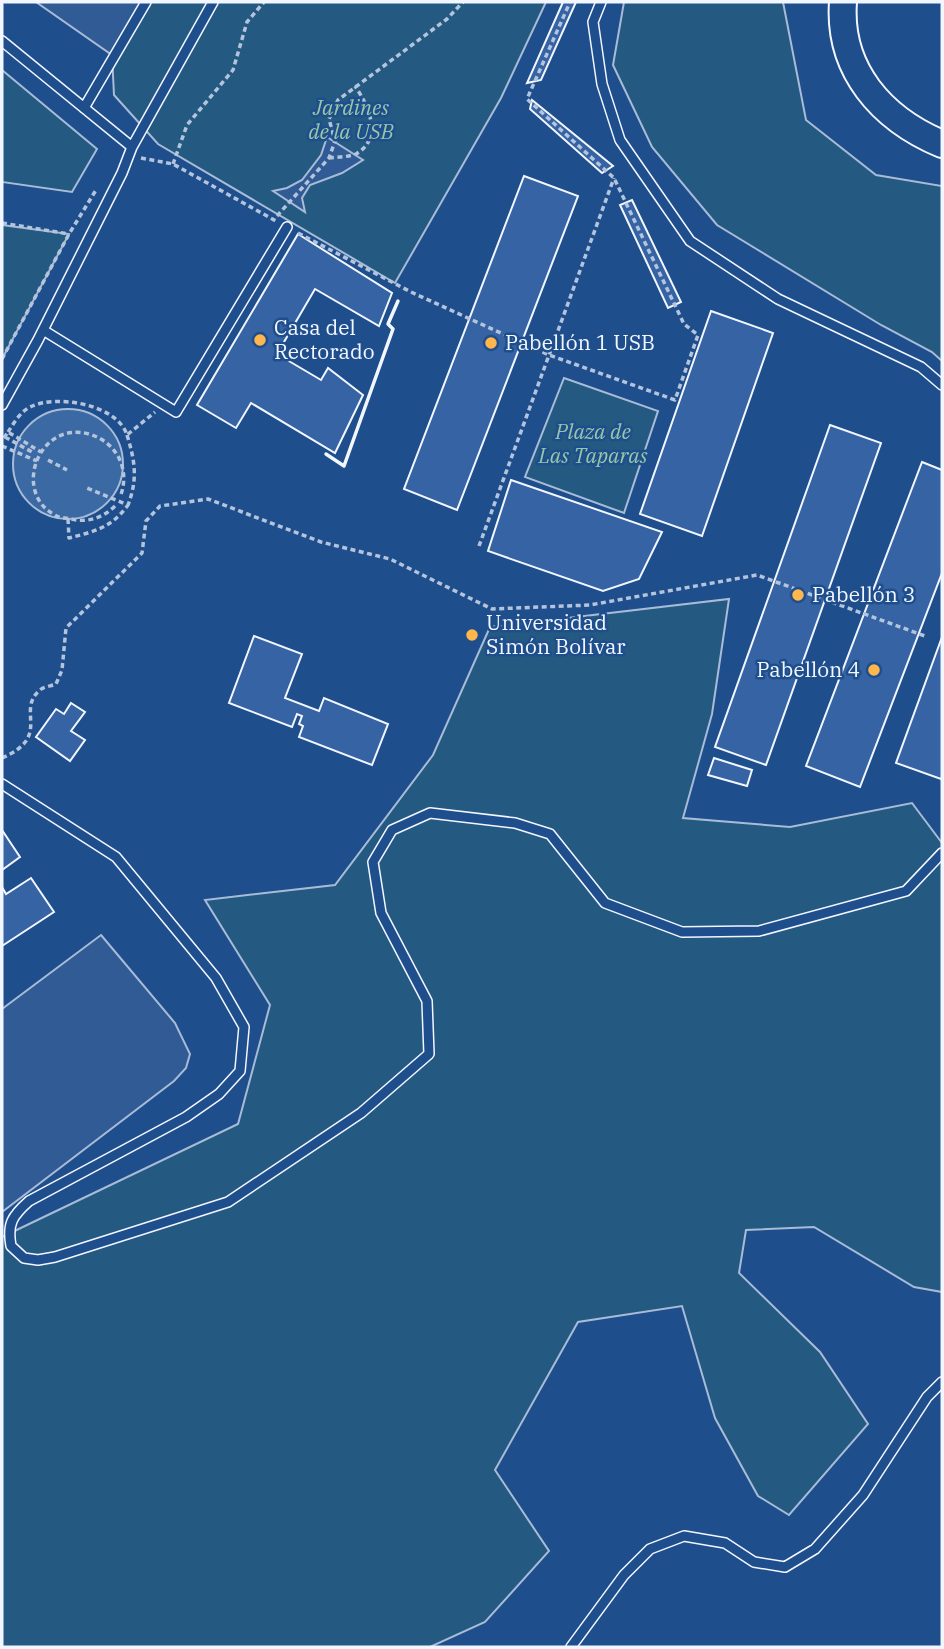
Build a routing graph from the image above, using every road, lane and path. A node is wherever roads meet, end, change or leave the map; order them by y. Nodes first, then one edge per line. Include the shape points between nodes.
1 (146, 2) edge
2 (213, 2) edge
3 (264, 2) edge
4 (463, 2) edge
5 (570, 2) edge
6 (601, 2) edge
7 (843, 2) edge
8 (2, 41) edge
9 (355, 86) junction
10 (84, 108) junction
11 (942, 144) edge
12 (130, 151) junction
13 (329, 158) junction
14 (173, 164) junction
15 (614, 178) junction
16 (97, 188) dead end
17 (274, 220) junction
18 (2, 223) edge
19 (287, 227) junction
20 (69, 234) junction
21 (43, 330) junction
22 (549, 355) junction
23 (2, 359) edge
24 (942, 385) edge
25 (161, 403) junction
26 (2, 405) edge
27 (8, 432) junction
28 (127, 435) junction
29 (2, 446) edge
30 (32, 452) dead end
31 (41, 452) junction
32 (48, 460) dead end
33 (37, 461) junction
34 (67, 470) dead end
35 (88, 488) dead end
36 (120, 497) dead end
37 (128, 505) junction
38 (115, 506) dead end
39 (68, 519) junction
40 (478, 546) dead end
41 (925, 636) dead end
42 (2, 758) edge
43 (2, 784) edge
44 (942, 853) edge
45 (942, 1381) edge
46 (571, 1647) edge

1 - 10 lane
2 - 12 lane
3 - 14 path via 247,22 233,70 187,125
4 - 9 path via 447,19
5 - 15 path via 527,99
6 - 24 lane via 593,22 602,84 620,140 690,241 779,299 921,367
7 - 11 main road via 845,42 861,80 892,116
8 - 10 lane
9 - 13 path via 332,110 334,141
9 - 13 path via 371,115 371,135 355,155
10 - 12 lane
12 - 14 path
12 - 21 lane
13 - 17 path
14 - 17 path
15 - 22 path
15 - 22 path via 684,324 698,335 675,400
16 - 20 path
17 - 19 path
18 - 20 path
19 - 22 path via 411,292
19 - 25 lane via 176,412
20 - 23 path
21 - 25 lane
21 - 26 lane
22 - 40 path
25 - 28 path
27 - 28 path via 30,407 62,401 106,412
27 - 30 path via 5,437
27 - 31 path
28 - 37 path via 136,475
29 - 33 path
31 - 33 path
31 - 36 path via 62,433 96,436 117,454 125,473
32 - 34 path
33 - 39 path via 34,483 38,500 55,515
35 - 37 path
37 - 39 path via 116,521 69,538
38 - 39 path via 97,519
41 - 42 path via 757,575 590,605 492,609 390,559 321,541 208,499 160,506 146,521 142,553 66,628 62,670 55,684 40,690 33,700 30,736 20,750
43 - 44 lane via 116,856 216,978 244,1027 240,1071 219,1094 15,1213 8,1231 11,1247 24,1258 38,1260 228,1202 360,1112 429,1054 427,1001 381,913 373,862 392,830 430,813 515,823 550,834 605,902 682,932 758,932 905,891
45 - 46 lane via 863,1495 815,1549 785,1567 754,1562 725,1543 684,1536 650,1549 624,1575

